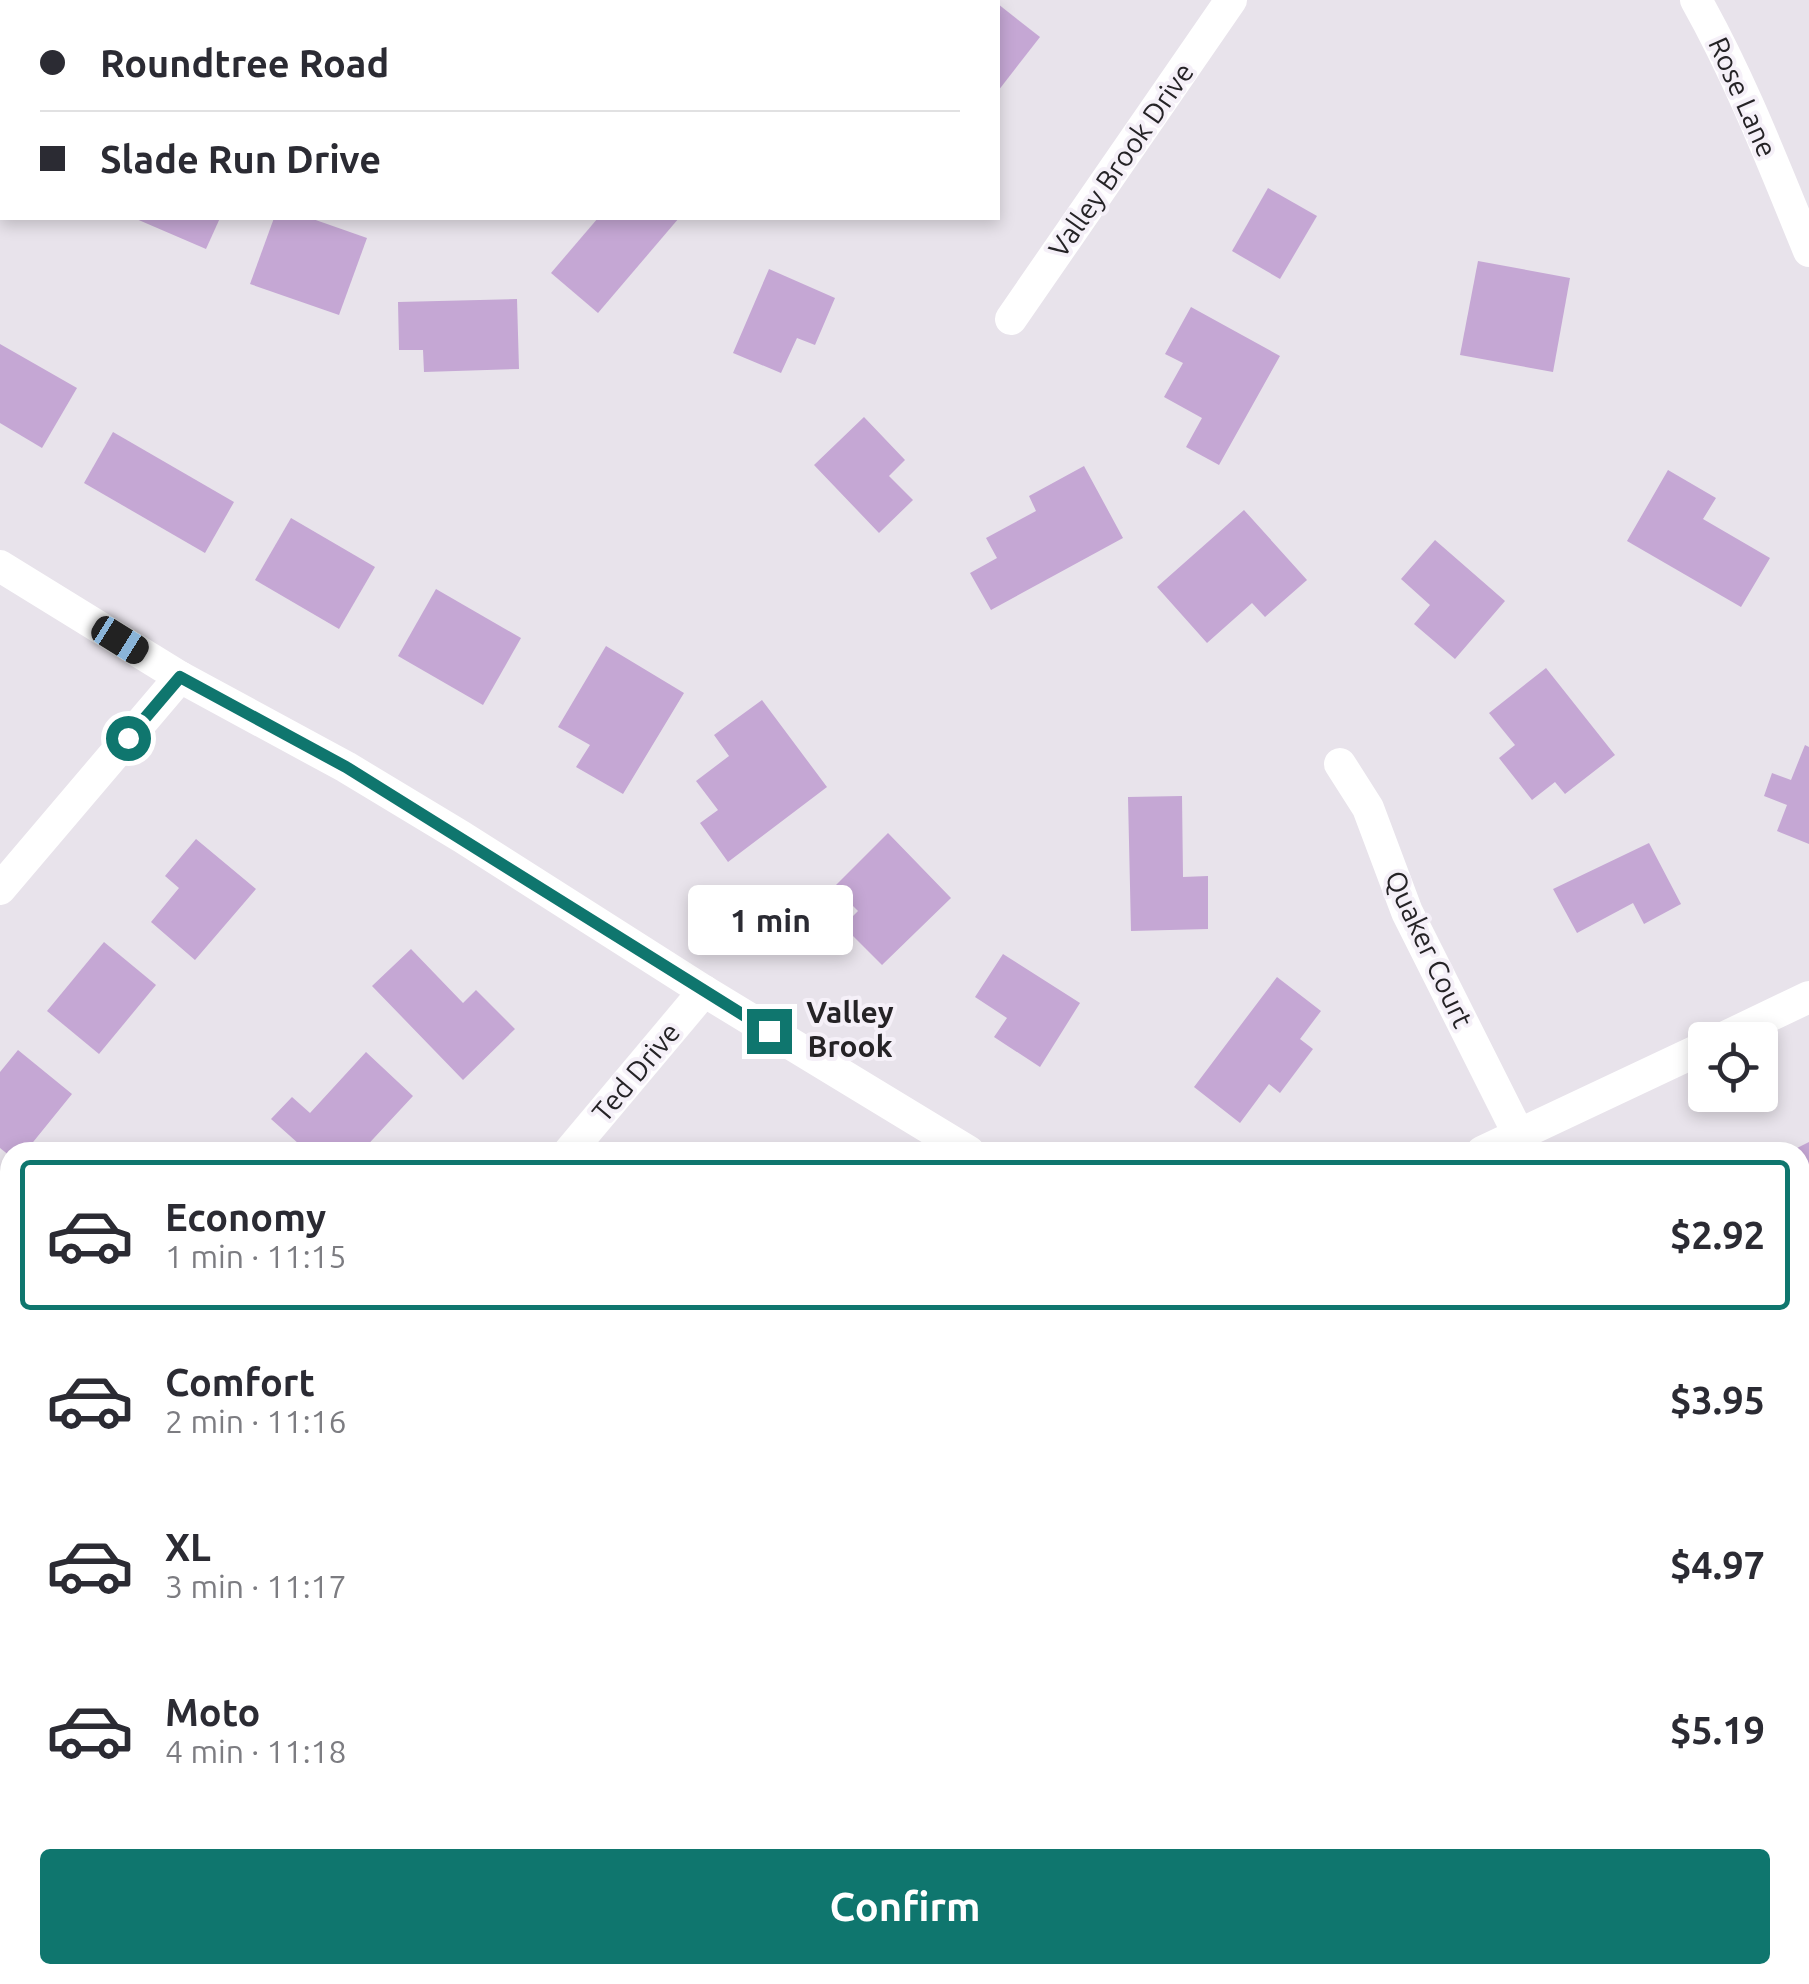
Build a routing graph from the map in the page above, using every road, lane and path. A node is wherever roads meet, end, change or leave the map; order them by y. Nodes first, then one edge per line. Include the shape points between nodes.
1 (1230, 0) edge
2 (1696, 0) edge
3 (1809, 251) edge
4 (1011, 319) dead end
5 (0, 566) edge
6 (180, 677) junction
7 (1340, 764) dead end
8 (0, 889) edge
9 (704, 991) junction
10 (1809, 997) edge
11 (1757, 1022) edge
12 (1688, 1055) edge
13 (1519, 1135) junction
14 (577, 1142) edge
15 (953, 1142) edge
16 (1504, 1142) edge

1 - 4 street, Valley Brook Drive
2 - 3 street, Rose Lane
5 - 6 street
6 - 8 street
6 - 9 street via 346,767
7 - 13 street, Quaker Court via 1368,808 1407,912
9 - 14 street, Ted Drive
9 - 15 street
10 - 11 street
12 - 13 street
13 - 16 street

